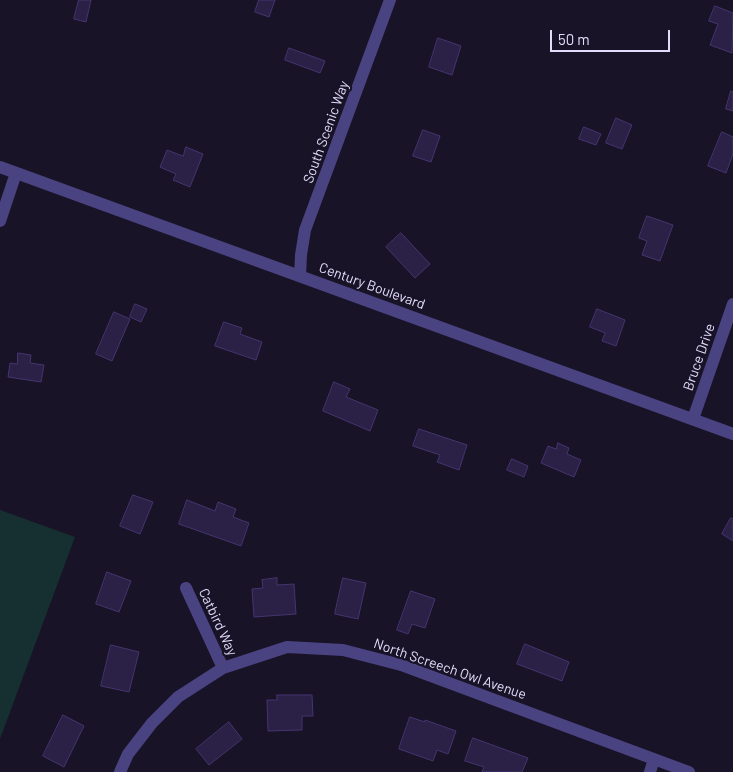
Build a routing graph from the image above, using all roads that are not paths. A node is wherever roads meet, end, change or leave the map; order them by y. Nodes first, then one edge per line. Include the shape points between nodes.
1 (390, 0) edge
2 (0, 167) edge
3 (16, 173) junction
4 (0, 220) edge
5 (300, 276) junction
6 (733, 304) edge
7 (693, 419) junction
8 (733, 434) edge
9 (186, 588) dead end
10 (223, 668) junction
11 (654, 759) junction
12 (120, 772) edge
13 (650, 772) edge
14 (689, 772) edge

1 - 5 street, South Scenic Way via 305,230
2 - 3 street, Century Boulevard
3 - 4 street
3 - 5 street, Century Boulevard
5 - 7 street, Century Boulevard
6 - 7 street, Bruce Drive
7 - 8 street, Century Boulevard
9 - 10 street, Catbird Way
10 - 11 street, North Screech Owl Avenue via 287,647 343,650 402,665
10 - 12 street, North Screech Owl Avenue via 178,697 152,723 128,754
11 - 13 street
11 - 14 street, North Screech Owl Avenue

